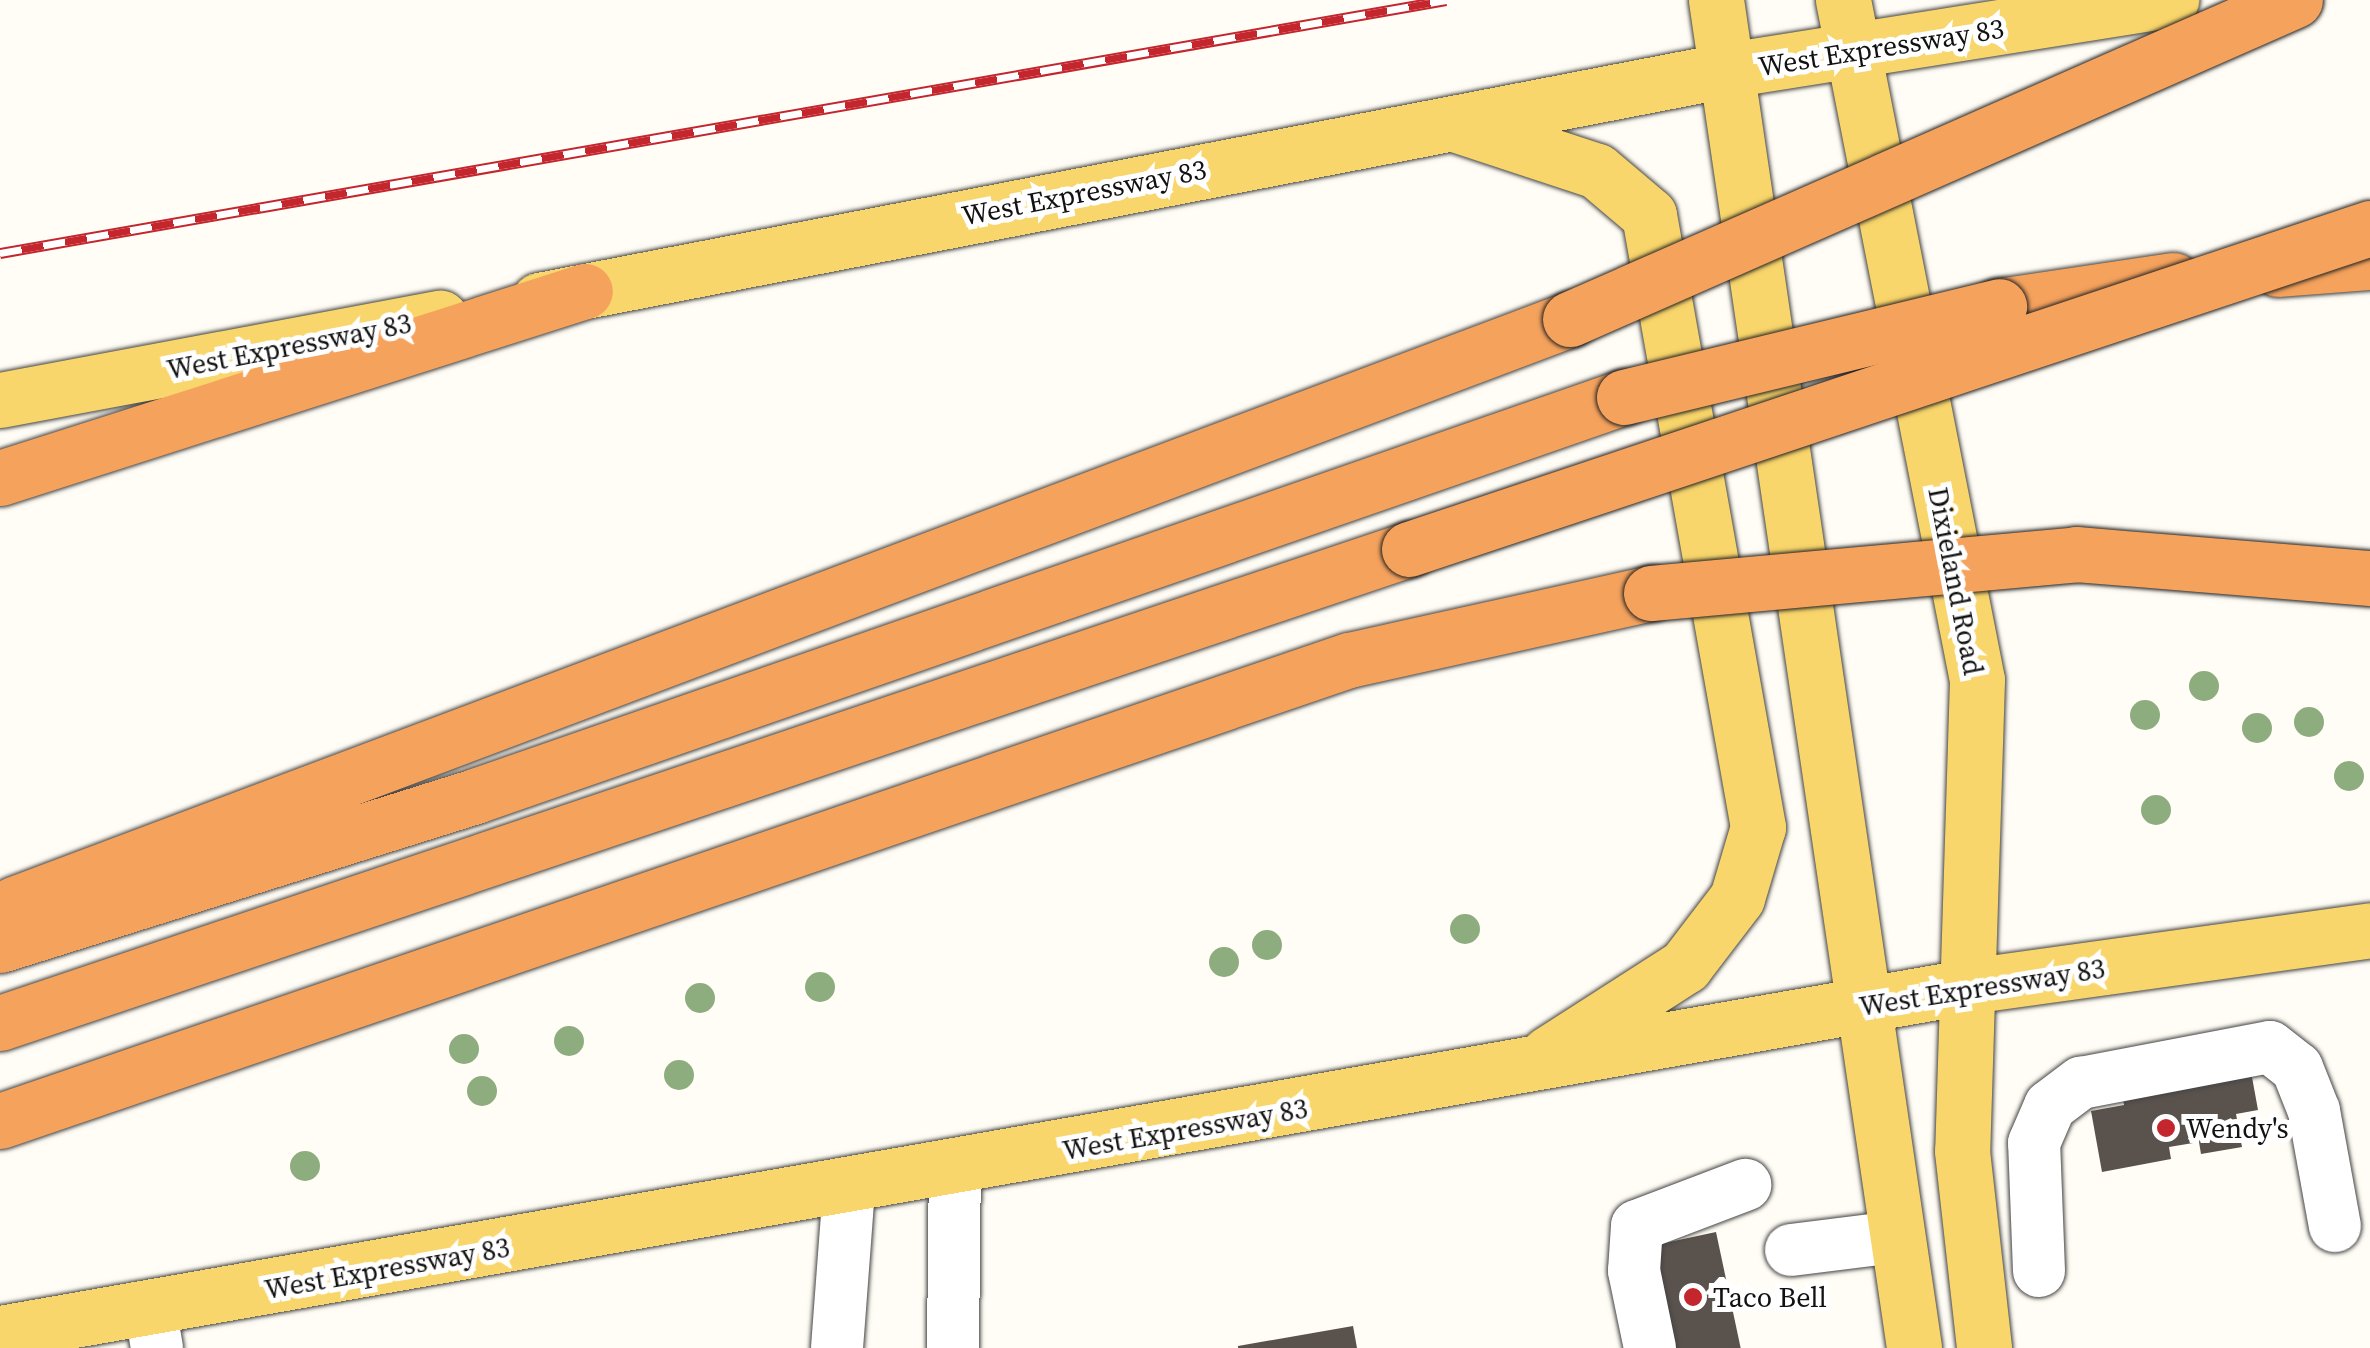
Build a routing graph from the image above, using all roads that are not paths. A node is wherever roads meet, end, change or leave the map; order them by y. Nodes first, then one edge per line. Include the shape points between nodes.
1 (1716, 0) edge
2 (1843, 0) edge
3 (2172, 0) edge
4 (2295, 0) edge
5 (1850, 53) junction
6 (1721, 71) junction
7 (1452, 124) junction
8 (2370, 228) edge
9 (2370, 262) edge
10 (585, 292) junction
11 (0, 400) edge
12 (0, 478) edge
13 (2370, 578) edge
14 (0, 909) edge
15 (2370, 930) edge
16 (0, 946) edge
17 (1968, 986) junction
18 (1863, 1005) junction
19 (0, 1023) edge
20 (1524, 1069) junction
21 (0, 1121) edge
22 (955, 1170) junction
23 (1745, 1185) dead end
24 (850, 1190) junction
25 (2334, 1226) dead end
26 (1895, 1237) junction
27 (1792, 1250) dead end
28 (2038, 1271) dead end
29 (154, 1328) edge
30 (0, 1333) edge
31 (836, 1348) edge
32 (953, 1348) edge
33 (1650, 1348) edge
34 (1914, 1348) edge
35 (1984, 1348) edge

1 - 6 main road
2 - 5 main road, Dixieland Road
3 - 5 main road, West Expressway 83
4 - 14 highway, bridge via 1570,319
5 - 6 main road, West Expressway 83
5 - 17 main road, Dixieland Road via 1976,680
6 - 7 main road, West Expressway 83
6 - 18 main road
7 - 10 main road, West Expressway 83
7 - 20 main road via 1597,172 1648,215 1758,828 1737,898 1685,966
8 - 19 highway, bridge
9 - 16 highway, bridge via 1999,306 1624,397 510,784
10 - 11 main road, West Expressway 83
10 - 12 highway
13 - 21 highway, bridge via 2076,554 1650,593 1349,660
15 - 17 main road, West Expressway 83
17 - 18 main road, West Expressway 83
17 - 35 main road, Dixieland Road via 1965,1242
18 - 20 main road, West Expressway 83
18 - 26 main road
20 - 22 main road, West Expressway 83
22 - 24 main road, West Expressway 83
22 - 32 lane
23 - 33 lane via 1637,1226 1634,1271
24 - 29 main road, West Expressway 83
24 - 31 lane
25 - 28 lane via 2314,1111 2297,1068 2270,1048 2081,1083 2050,1106 2034,1143
26 - 27 lane
26 - 34 main road
29 - 30 main road, West Expressway 83

